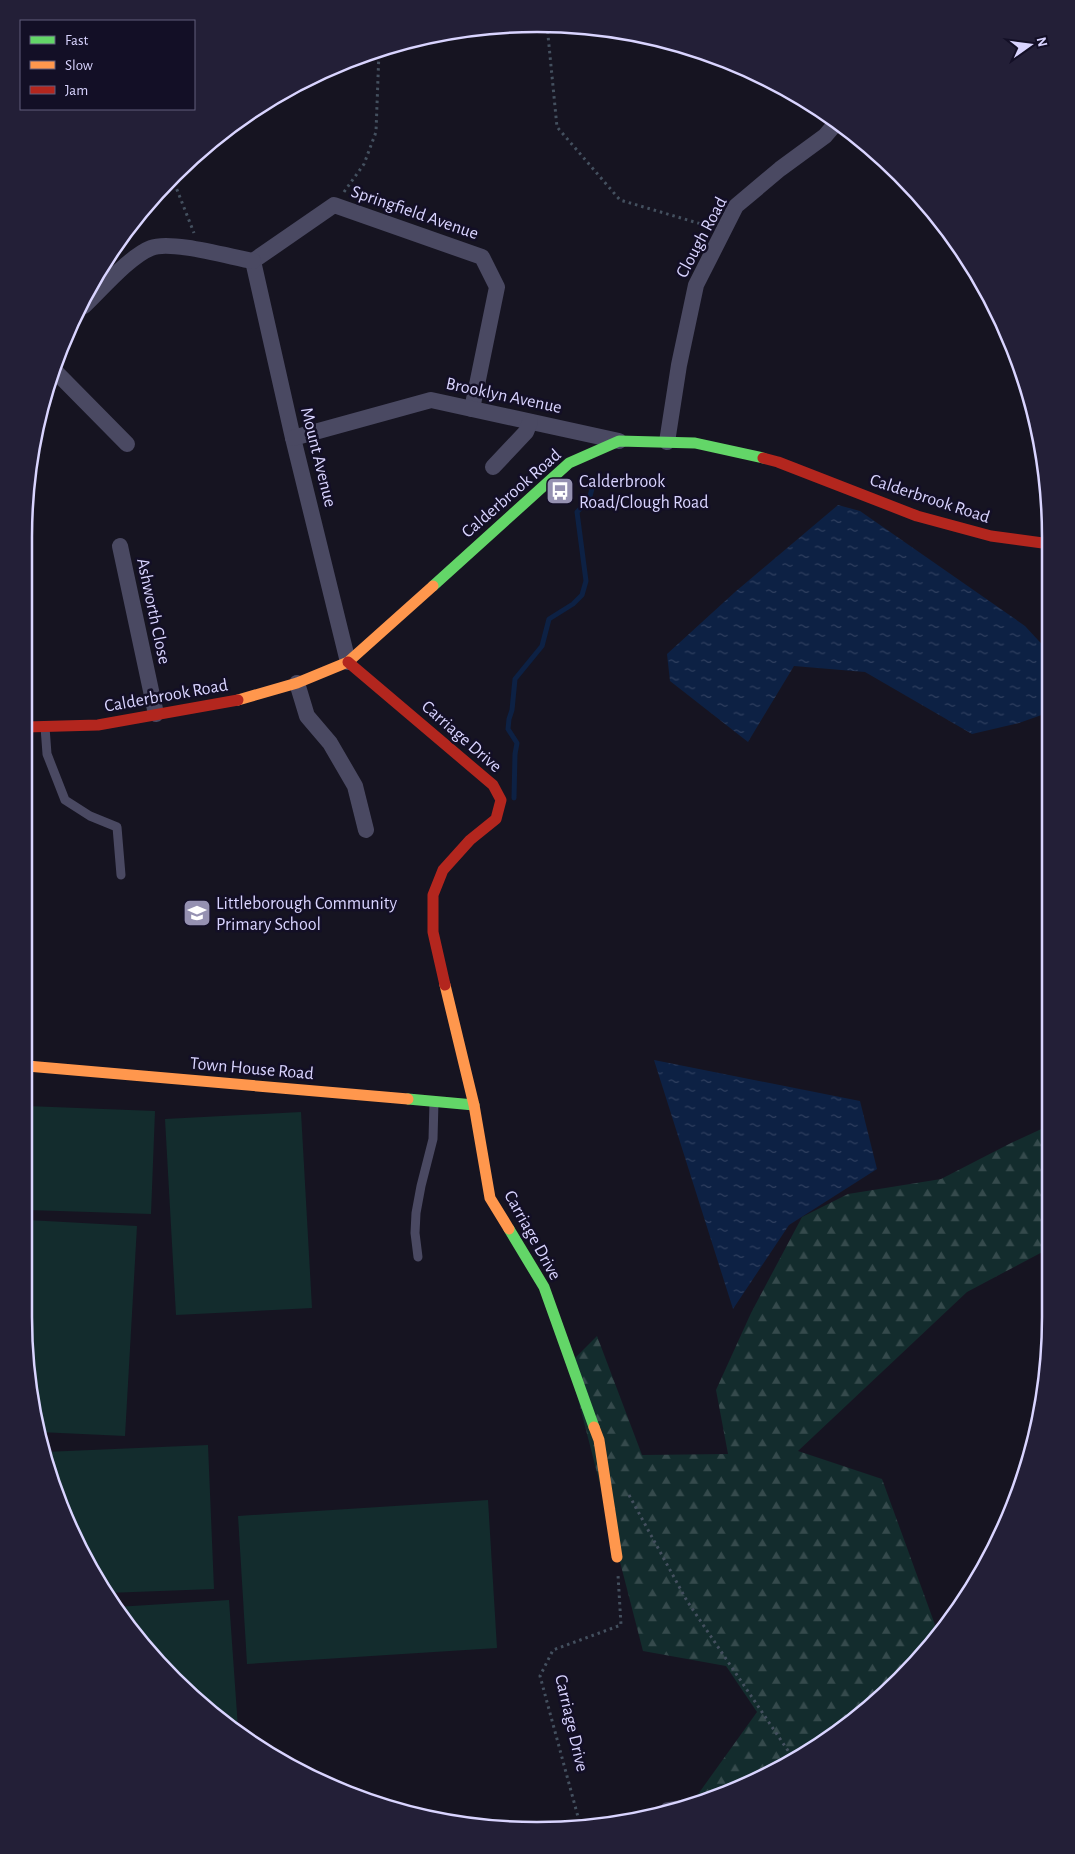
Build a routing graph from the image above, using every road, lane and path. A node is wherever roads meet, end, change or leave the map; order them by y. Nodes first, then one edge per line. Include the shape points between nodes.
1 (548, 33) edge
2 (379, 58) edge
3 (832, 128) edge
4 (176, 185) edge
5 (334, 205) junction
6 (723, 231) junction
7 (196, 250) junction
8 (253, 261) junction
9 (94, 296) edge
10 (59, 375) edge
11 (472, 409) junction
12 (530, 422) junction
13 (293, 438) junction
14 (619, 441) junction
15 (667, 442) junction
16 (127, 444) dead end
17 (493, 467) dead end
18 (1042, 543) edge
19 (120, 546) dead end
20 (348, 662) junction
21 (297, 683) junction
22 (156, 714) junction
23 (32, 727) edge
24 (45, 727) junction
25 (366, 830) dead end
26 (121, 875) dead end
27 (32, 1066) edge
28 (434, 1102) junction
29 (474, 1105) junction
30 (418, 1257) dead end
31 (626, 1491) dead end
32 (618, 1556) joint
33 (790, 1754) edge
34 (579, 1819) edge

1 - 6 path via 558,127 620,200
2 - 5 path via 376,132 371,150
3 - 6 street, Clough Road via 736,206
4 - 7 path via 197,241
5 - 8 street, Springfield Avenue
5 - 11 street, Springfield Avenue via 482,257 497,287
6 - 15 street, Clough Road via 696,285
7 - 8 street
7 - 9 street via 165,246 152,248 136,256
8 - 13 street, Mount Avenue
10 - 16 street
11 - 12 street, Brooklyn Avenue
11 - 13 street, Brooklyn Avenue via 431,400
12 - 14 street, Brooklyn Avenue
12 - 17 street via 526,432
13 - 20 street, Mount Avenue
14 - 15 street, Calderbrook Road
14 - 20 street, Calderbrook Road via 569,463
15 - 18 street, Calderbrook Road via 695,443 778,462 917,516 991,536
19 - 22 street, Ashworth Close
20 - 21 street, Calderbrook Road
20 - 29 street, Carriage Drive via 494,785 501,800 496,819 470,840 443,870 433,895 433,932
21 - 22 street, Calderbrook Road via 241,699
21 - 25 street via 307,716 330,743 355,786
22 - 24 street, Calderbrook Road via 98,725
23 - 24 street, Calderbrook Road
24 - 26 lane via 47,754 65,800 90,816 117,827
27 - 28 street, Town House Road
28 - 29 street, Town House Road
28 - 30 lane via 433,1139 416,1213
29 - 32 street, Carriage Drive via 490,1198 544,1287 598,1440
31 - 33 path via 687,1601
32 - 34 path, Carriage Drive via 621,1626 553,1650 540,1676

